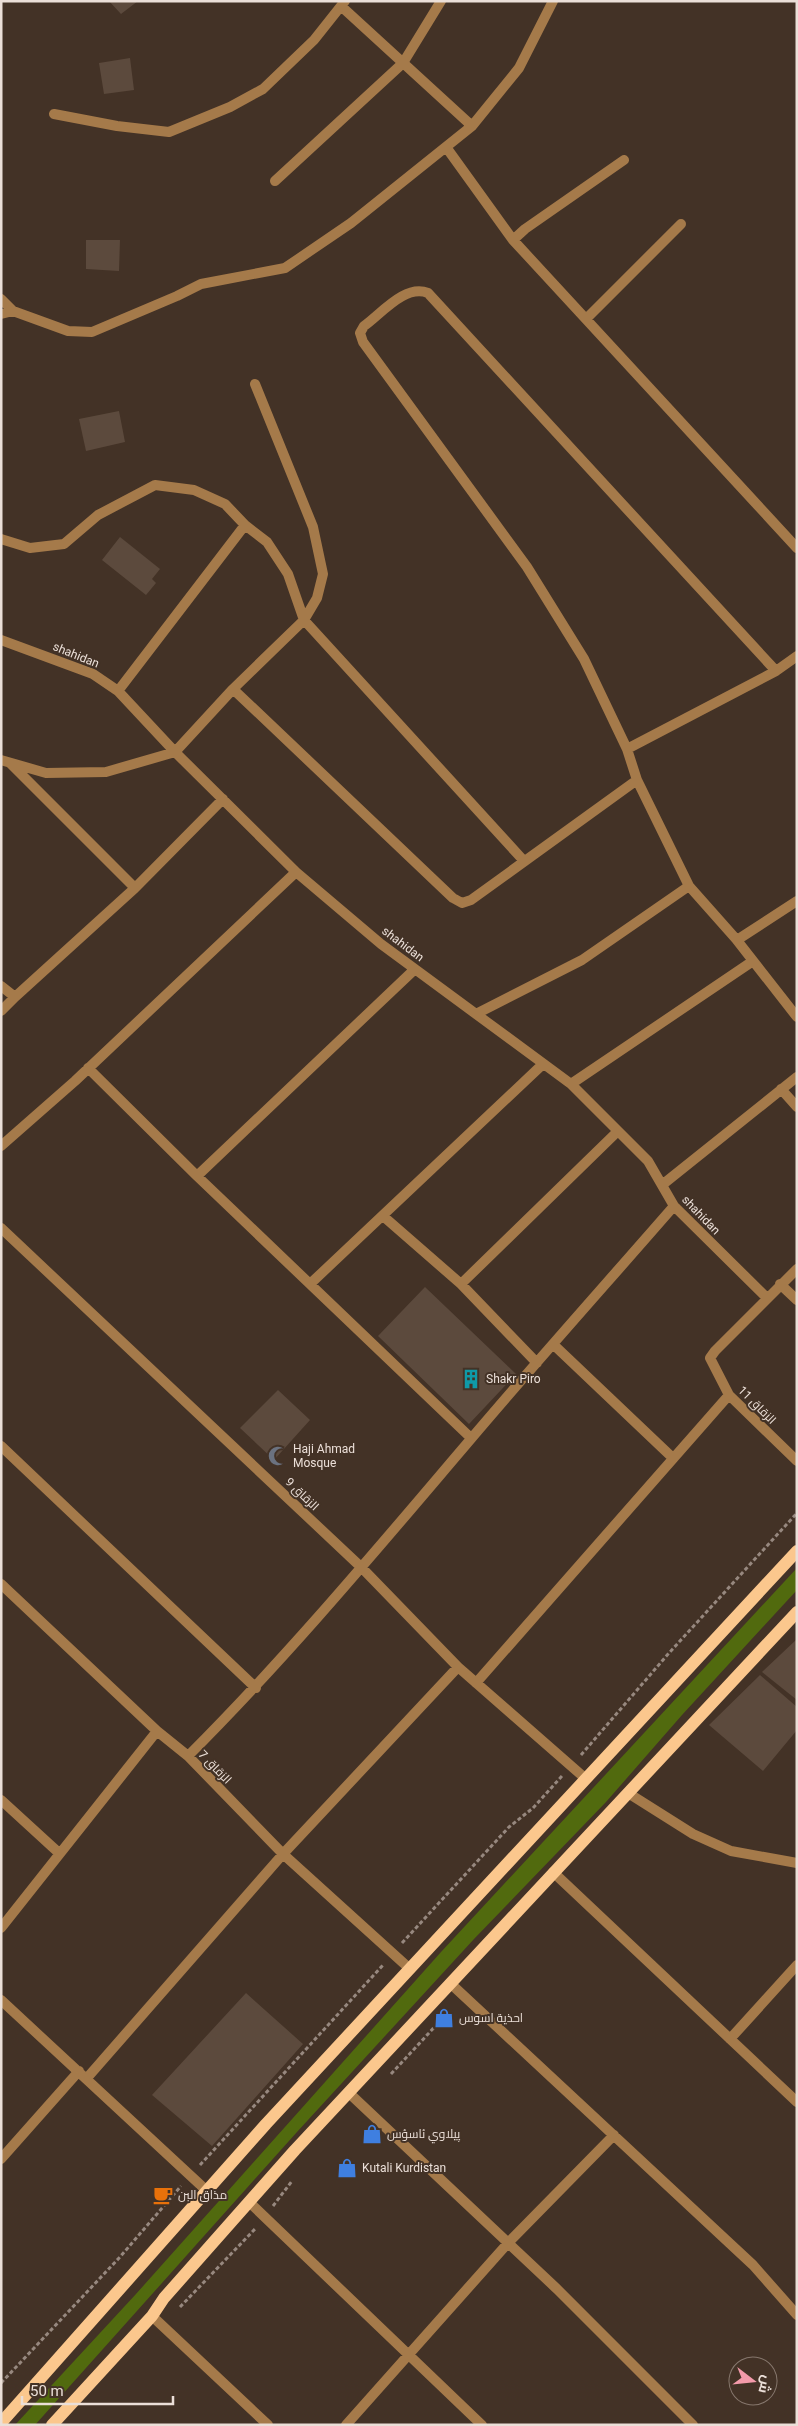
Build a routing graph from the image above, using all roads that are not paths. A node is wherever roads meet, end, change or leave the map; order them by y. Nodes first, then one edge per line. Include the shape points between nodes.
1 (441, 1) edge
2 (552, 1) edge
3 (344, 4) edge
4 (403, 63) junction
5 (54, 114) dead end
6 (472, 126) junction
7 (446, 147) junction
8 (624, 160) dead end
9 (275, 181) dead end
10 (681, 224) dead end
11 (513, 240) junction
12 (1, 299) edge
13 (13, 311) junction
14 (1, 314) edge
15 (586, 319) junction
16 (255, 384) dead end
17 (245, 525) junction
18 (1, 540) edge
19 (797, 548) edge
20 (304, 620) junction
21 (1, 640) edge
22 (797, 656) edge
23 (776, 671) junction
24 (233, 690) junction
25 (118, 691) junction
26 (626, 750) junction
27 (175, 752) junction
28 (5, 761) edge
29 (637, 780) junction
30 (223, 800) junction
31 (524, 861) junction
32 (296, 872) junction
33 (689, 886) junction
34 (134, 888) junction
35 (797, 901) edge
36 (737, 940) junction
37 (753, 961) junction
38 (415, 969) junction
39 (1, 986) edge
40 (15, 997) junction
41 (1, 1011) edge
42 (476, 1014) junction
43 (797, 1017) edge
44 (543, 1064) junction
45 (88, 1068) junction
46 (797, 1076) edge
47 (571, 1084) junction
48 (781, 1089) junction
49 (797, 1107) edge
50 (618, 1131) junction
51 (1, 1146) edge
52 (197, 1176) junction
53 (662, 1185) junction
54 (674, 1206) junction
55 (383, 1216) junction
56 (1, 1228) edge
57 (797, 1269) edge
58 (310, 1284) junction
59 (461, 1284) junction
60 (780, 1284) junction
61 (767, 1298) junction
62 (797, 1300) edge
63 (553, 1344) junction
64 (537, 1363) junction
65 (729, 1395) junction
66 (471, 1438) junction
67 (1, 1446) edge
68 (674, 1458) junction
69 (797, 1461) edge
70 (797, 1551) edge
71 (362, 1568) junction
72 (1, 1584) edge
73 (797, 1612) edge
74 (792, 1620) edge
75 (458, 1667) junction
76 (476, 1683) junction
77 (256, 1688) junction
78 (157, 1731) junction
79 (188, 1756) junction
80 (586, 1779) junction
81 (628, 1792) junction
82 (1, 1800) edge
83 (59, 1853) junction
84 (283, 1854) junction
85 (797, 1863) edge
86 (553, 1872) junction
87 (1, 1928) edge
88 (797, 1965) edge
89 (410, 1969) junction
90 (450, 1983) junction
91 (1, 2000) edge
92 (730, 2039) junction
93 (79, 2071) junction
94 (88, 2078) junction
95 (349, 2093) junction
96 (797, 2102) edge
97 (614, 2135) junction
98 (1, 2159) edge
99 (207, 2191) junction
100 (249, 2202) junction
101 (508, 2243) junction
102 (797, 2315) edge
103 (152, 2316) junction
104 (408, 2354) junction
105 (1, 2422) edge
106 (52, 2425) edge
107 (268, 2425) edge
108 (346, 2425) edge
109 (482, 2425) edge
110 (693, 2425) edge

1 - 4 street
2 - 6 street via 519,68
3 - 4 street
3 - 5 street via 314,40 263,89 230,107 169,132
4 - 6 street
4 - 9 street
6 - 7 street
7 - 11 street
7 - 13 street via 351,223 285,268 201,284 92,332 68,331
8 - 11 street
10 - 15 street
11 - 15 street
12 - 13 street
13 - 14 street
15 - 19 street
16 - 20 street via 313,526 323,574 317,598
17 - 18 street via 225,504 194,490 155,485 98,515 64,544 30,548
17 - 20 street via 266,542 288,574
17 - 25 street
20 - 24 street
20 - 31 street
21 - 25 street, shahidan via 93,674
22 - 23 street
23 - 26 street
23 - 26 street via 428,293 419,289 409,292 364,326 360,333 363,342 527,567 584,659
24 - 27 street
24 - 31 street via 453,898 462,903 471,900
25 - 27 street, shahidan
26 - 29 street
27 - 28 street via 106,772 46,773
27 - 30 street, shahidan
28 - 34 street
29 - 31 street
29 - 33 street
30 - 32 street, shahidan
30 - 34 street
32 - 38 street, shahidan
32 - 45 street
33 - 36 street
33 - 42 street via 582,960
34 - 40 street
35 - 36 street
36 - 37 street
37 - 43 street
37 - 47 street
38 - 42 street, shahidan
38 - 52 street
39 - 40 street
40 - 41 street
42 - 44 street, shahidan
44 - 47 street, shahidan
44 - 55 street
45 - 51 street
45 - 52 street
46 - 48 street
47 - 50 street, shahidan
48 - 49 street
48 - 53 street
50 - 53 street, shahidan via 648,1161
50 - 59 street
52 - 58 street
53 - 54 street, shahidan
54 - 61 street, shahidan
54 - 63 street
55 - 58 street
55 - 59 street
56 - 71 street, الزقاق 9
57 - 60 street
58 - 66 street
59 - 64 street
60 - 61 street
60 - 62 street
61 - 65 street, الزقاق 11 via 710,1358
63 - 64 street
63 - 68 street
64 - 66 street
65 - 68 street
65 - 69 street, الزقاق 11
66 - 71 street
67 - 77 street
68 - 76 street
70 - 80 main road
71 - 75 street, الزقاق 9
71 - 77 street
72 - 78 street, الزقاق 7
73 - 74 main road
74 - 81 main road
75 - 76 street, الزقاق 9
75 - 84 street
76 - 80 street, الزقاق 9
77 - 79 street
78 - 79 street, الزقاق 7
78 - 83 street
79 - 84 street, الزقاق 7
80 - 89 main road
81 - 85 street via 693,1834 731,1851
81 - 86 main road
82 - 83 street
83 - 87 street
84 - 89 street, الزقاق 7
84 - 94 street
86 - 90 main road
86 - 92 street
88 - 92 street
89 - 99 main road
90 - 95 main road
90 - 97 street
91 - 93 street
92 - 96 street
93 - 94 street
93 - 98 street
94 - 99 street
95 - 100 main road
95 - 101 street
97 - 101 street
97 - 102 street via 753,2265
99 - 105 main road
100 - 103 main road via 164,2298
100 - 104 street
101 - 104 street
101 - 110 street
103 - 106 main road
103 - 107 street
104 - 108 street
104 - 109 street

